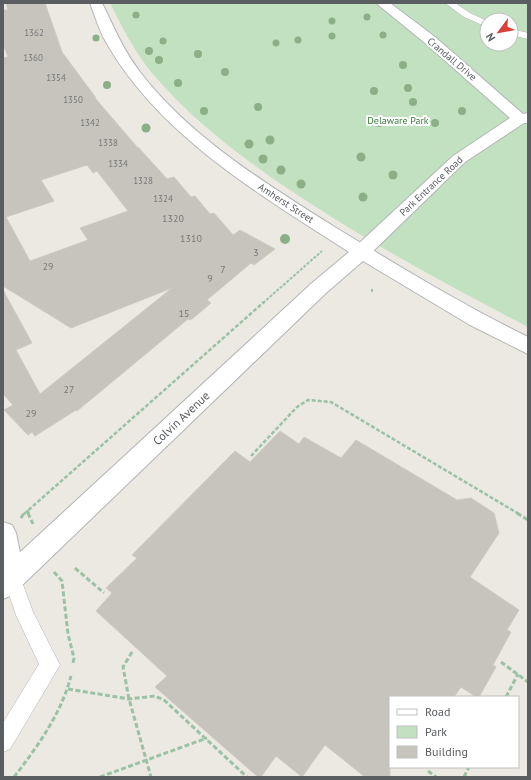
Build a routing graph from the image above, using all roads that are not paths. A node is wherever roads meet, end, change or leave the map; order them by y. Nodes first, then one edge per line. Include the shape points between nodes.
1 (96, 3) edge
2 (382, 3) edge
3 (449, 3) edge
4 (479, 20) edge
5 (524, 119) edge
6 (361, 252) junction
7 (528, 346) edge
8 (11, 526) edge
9 (8, 582) edge
10 (3, 742) edge

1 - 6 street, Amherst Street via 115,47 158,100 193,134 265,190
2 - 5 street, Crandall Drive
3 - 4 lane
5 - 6 street, Park Entrance Road via 459,159
6 - 7 street, Amherst Street
6 - 9 street, Colvin Avenue via 313,294
8 - 9 street
9 - 10 lane via 50,665

